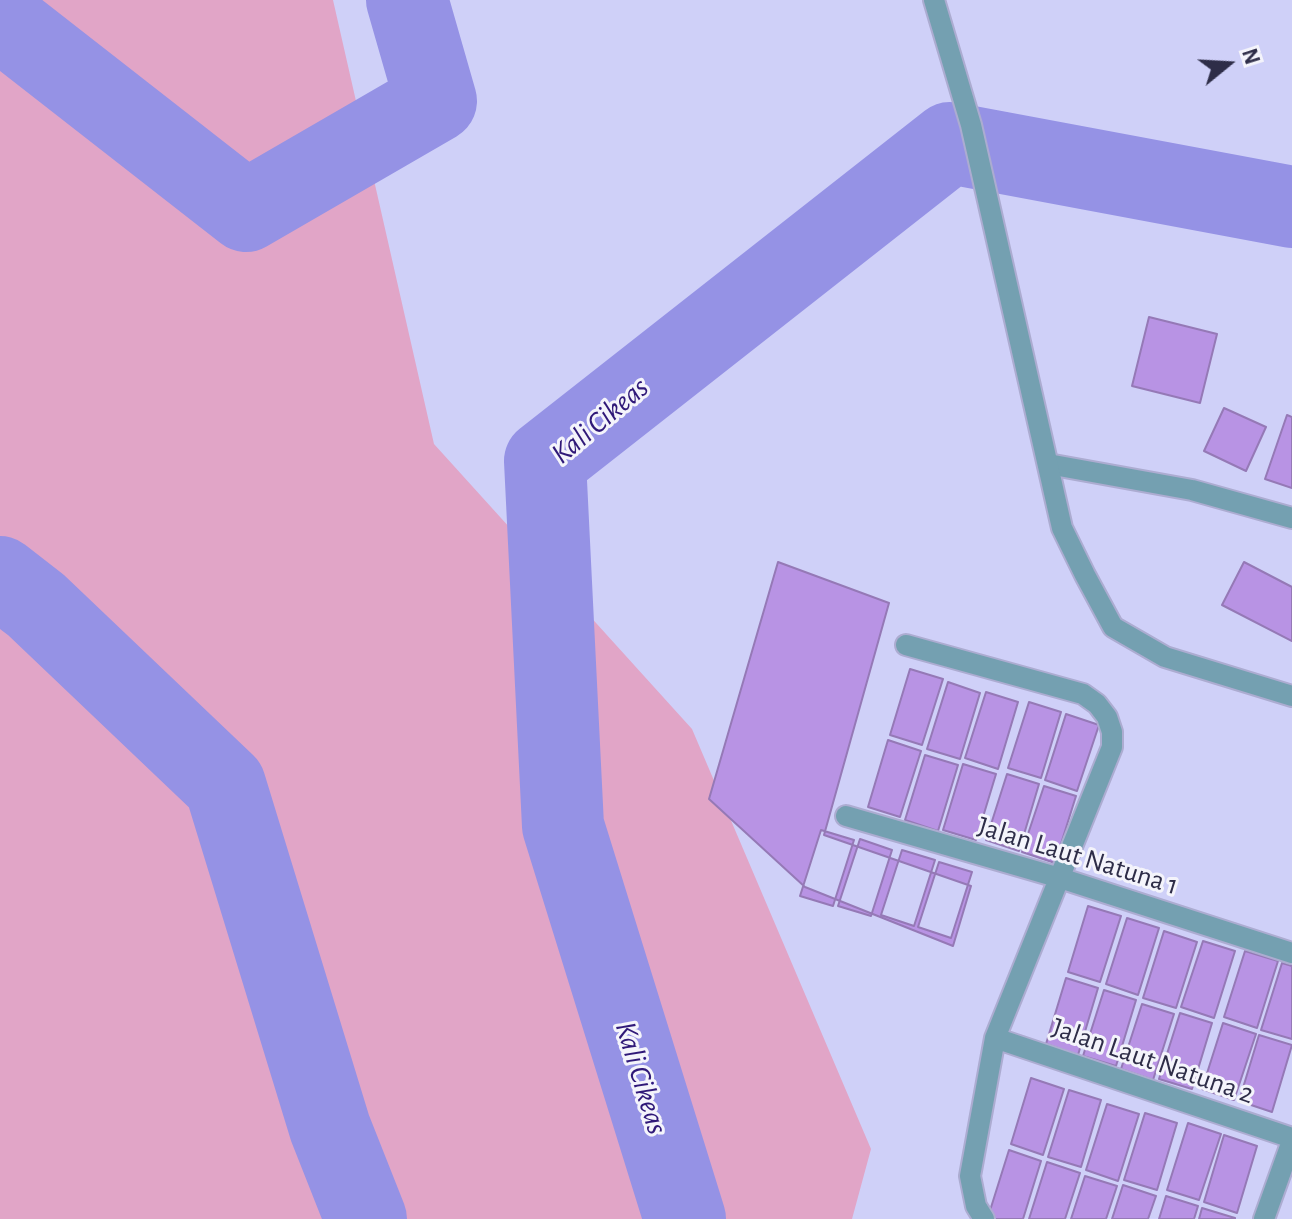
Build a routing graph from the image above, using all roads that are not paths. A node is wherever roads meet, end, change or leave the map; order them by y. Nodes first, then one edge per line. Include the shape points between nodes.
1 (934, 0) edge
2 (1048, 464) junction
3 (1292, 518) edge
4 (906, 645) dead end
5 (1292, 696) edge
6 (846, 816) dead end
7 (1060, 878) junction
8 (1292, 953) edge
9 (995, 1038) junction
10 (1292, 1140) edge
11 (984, 1219) edge
12 (1264, 1219) edge

1 - 2 street via 971,125
2 - 3 street via 1192,490
2 - 5 street via 1062,528 1113,627 1165,657
4 - 7 street via 1083,694 1107,717 1112,747
6 - 7 street, Jalan Laut Natuna 1
7 - 8 street, Jalan Laut Natuna 1
7 - 9 street
9 - 10 street, Jalan Laut Natuna 2
9 - 11 street via 970,1176
10 - 12 street

